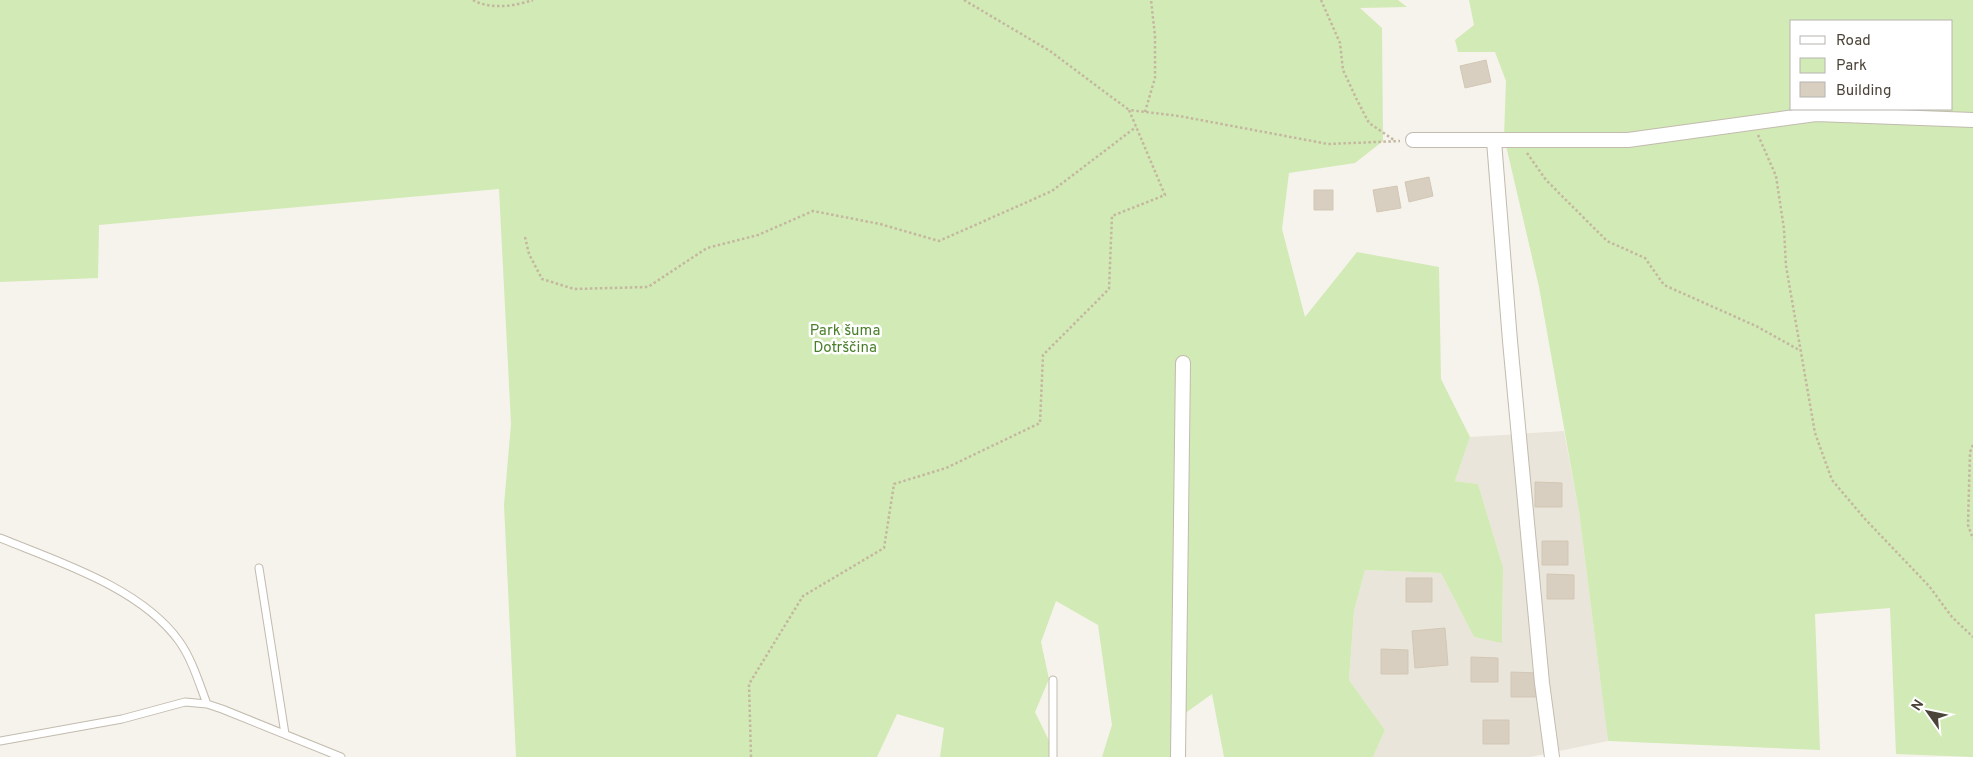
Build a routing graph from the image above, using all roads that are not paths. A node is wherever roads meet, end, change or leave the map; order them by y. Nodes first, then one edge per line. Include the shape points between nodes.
1 (1973, 120) edge
2 (1413, 140) road end
3 (1494, 142) junction
4 (1183, 363) dead end
5 (0, 538) edge
6 (259, 568) dead end
7 (1054, 680) dead end
8 (207, 704) junction
9 (285, 734) junction
10 (0, 741) edge
11 (341, 757) edge
12 (1053, 757) edge
13 (1178, 757) edge
14 (1552, 757) edge

1 - 3 street via 1816,114 1628,140
2 - 3 street
3 - 14 street via 1542,683
4 - 13 street
5 - 8 lane via 72,567 158,616 180,642
6 - 9 lane
7 - 12 lane
8 - 9 lane
8 - 10 lane via 186,702 122,718
9 - 11 lane

